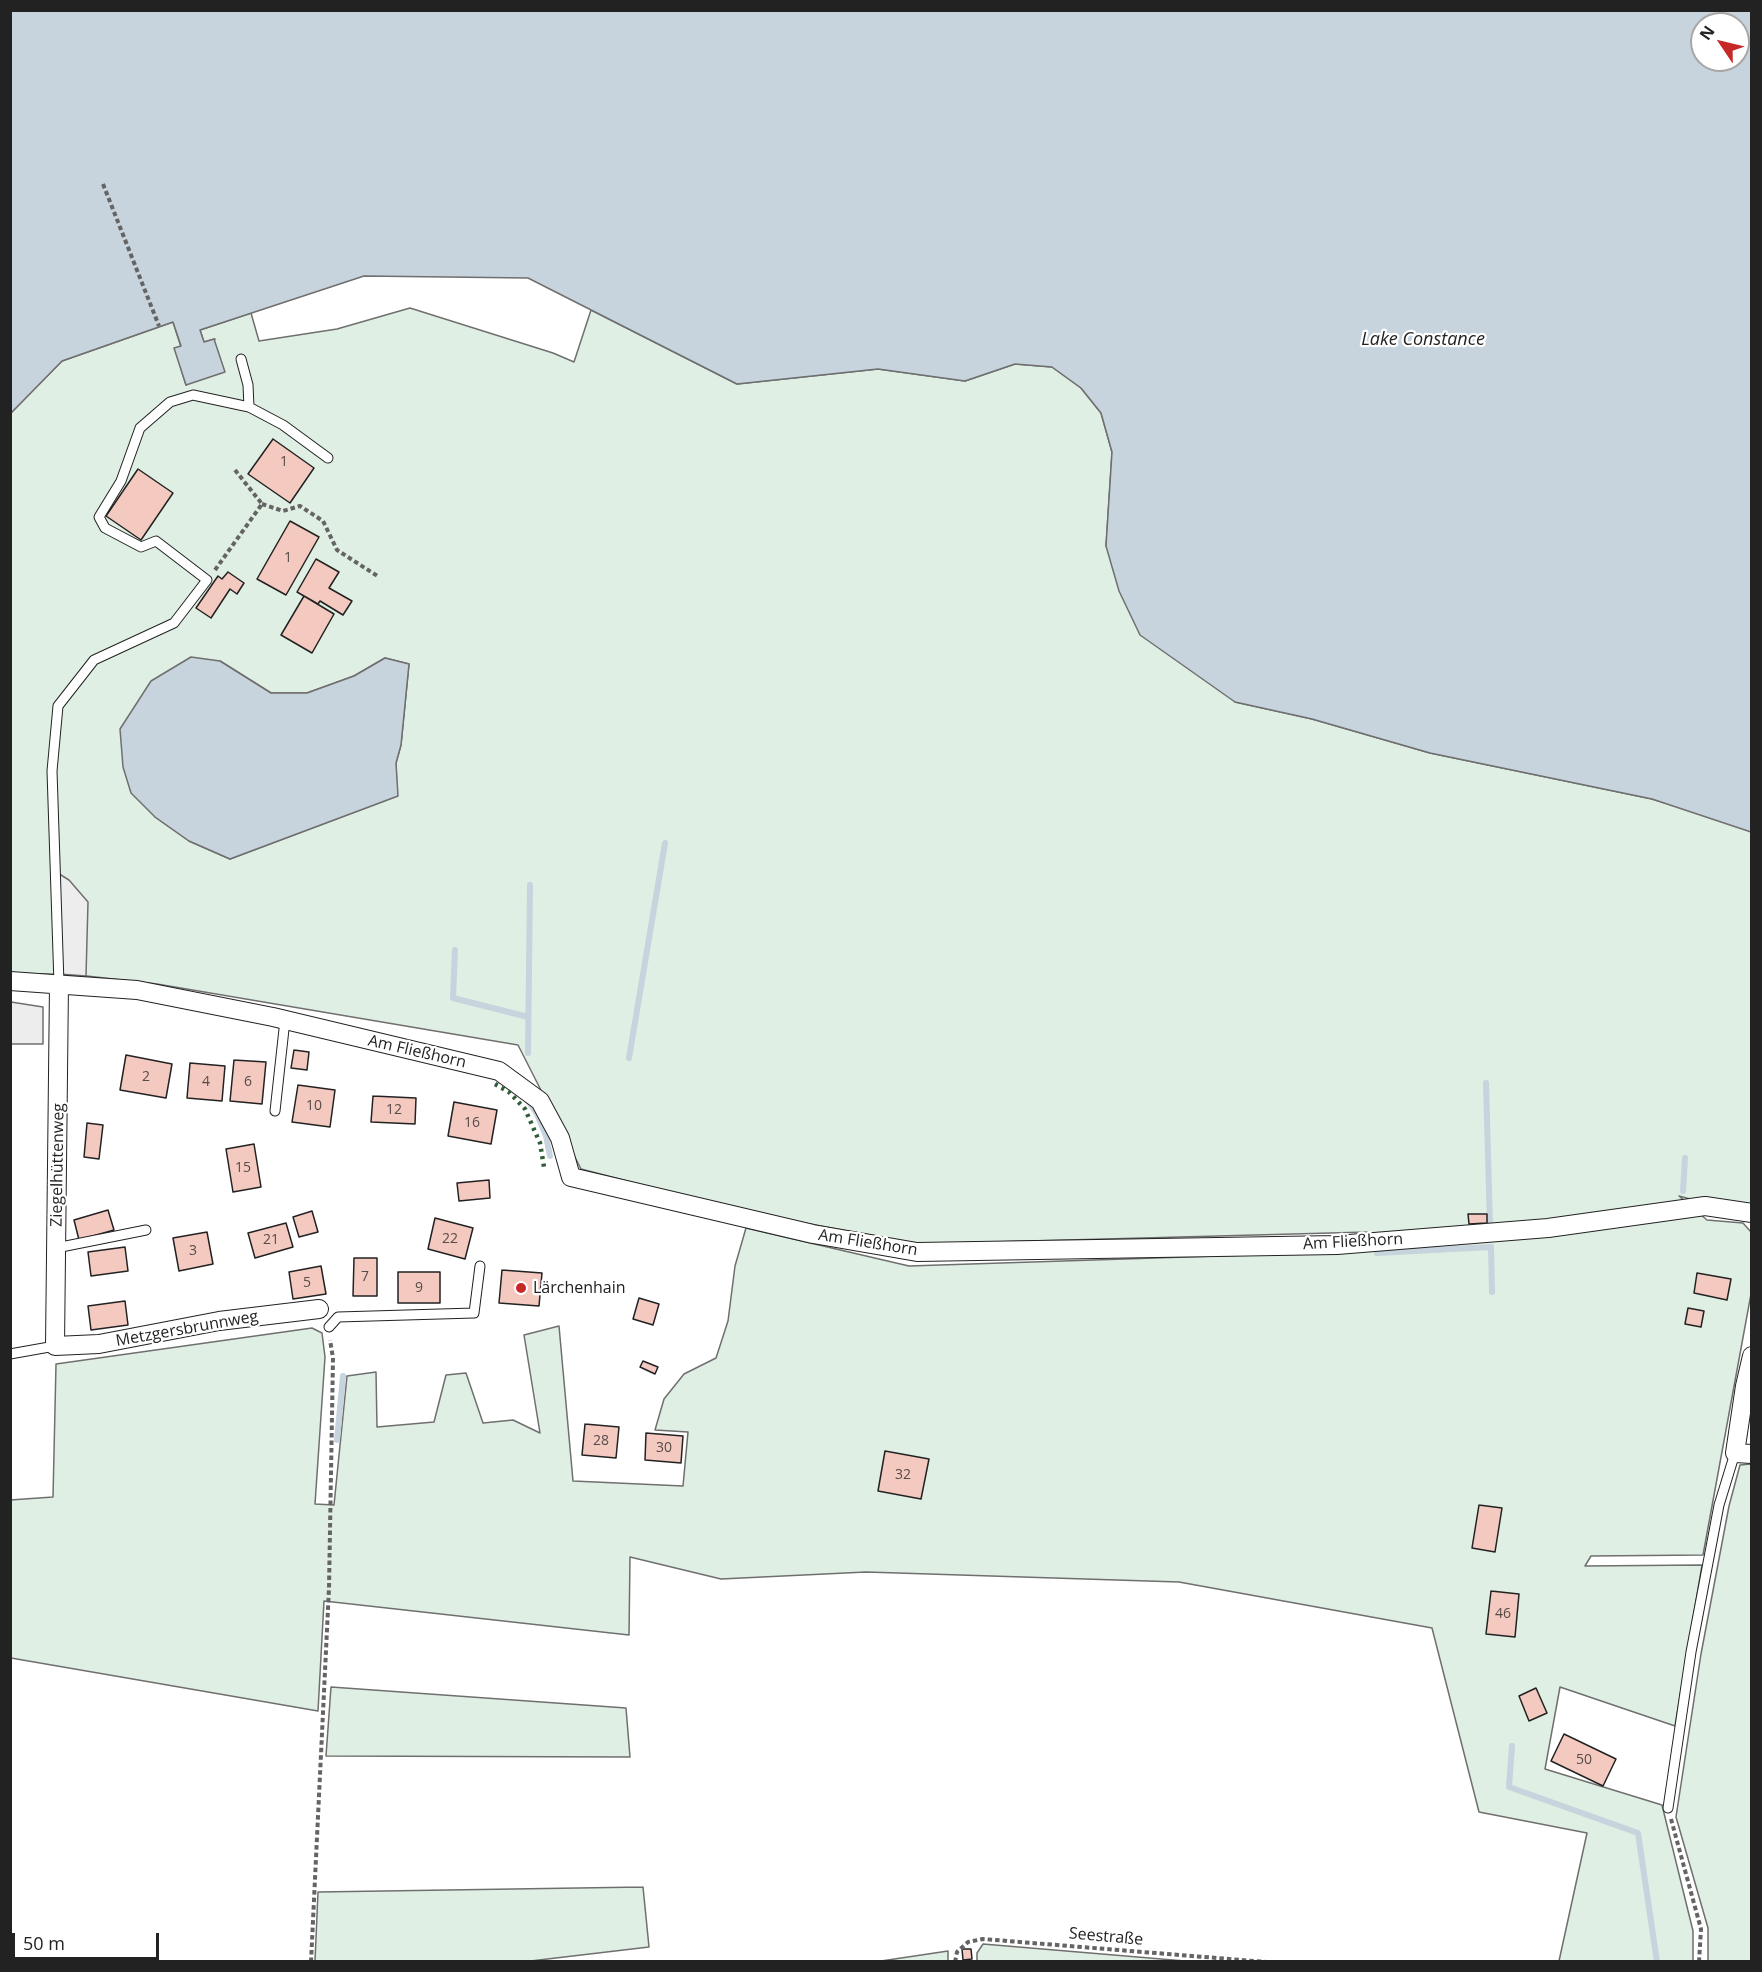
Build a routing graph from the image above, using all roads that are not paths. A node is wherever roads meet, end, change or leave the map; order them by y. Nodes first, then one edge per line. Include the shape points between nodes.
1 (241, 359) dead end
2 (249, 407) junction
3 (328, 458) dead end
4 (10, 981) edge
5 (59, 984) junction
6 (285, 1020) junction
7 (275, 1111) dead end
8 (1752, 1214) edge
9 (146, 1230) dead end
10 (57, 1248) junction
11 (480, 1266) dead end
12 (319, 1309) dead end
13 (329, 1328) road end
14 (56, 1346) junction
15 (10, 1354) edge
16 (1752, 1356) edge
17 (1743, 1454) edge
18 (1668, 1808) road end

1 - 2 lane
2 - 3 lane via 283,425
2 - 5 lane via 193,395 171,402 140,428 121,481 99,517 105,528 141,547 156,541 207,580 174,622 94,660 58,706 52,771
4 - 5 street, Am Fließhorn
5 - 6 street, Am Fließhorn via 137,990
5 - 10 street, Ziegelhüttenweg
6 - 7 lane
6 - 8 street, Am Fließhorn via 499,1071 540,1101 560,1138 571,1177 766,1224 917,1252 1337,1245 1548,1228 1705,1206
9 - 10 lane
10 - 14 street, Ziegelhüttenweg
11 - 13 lane via 474,1313 338,1317
12 - 14 street, Metzgersbrunnweg via 219,1321 99,1344
14 - 15 lane
16 - 17 street via 1745,1386
17 - 18 lane via 1719,1505 1691,1652

